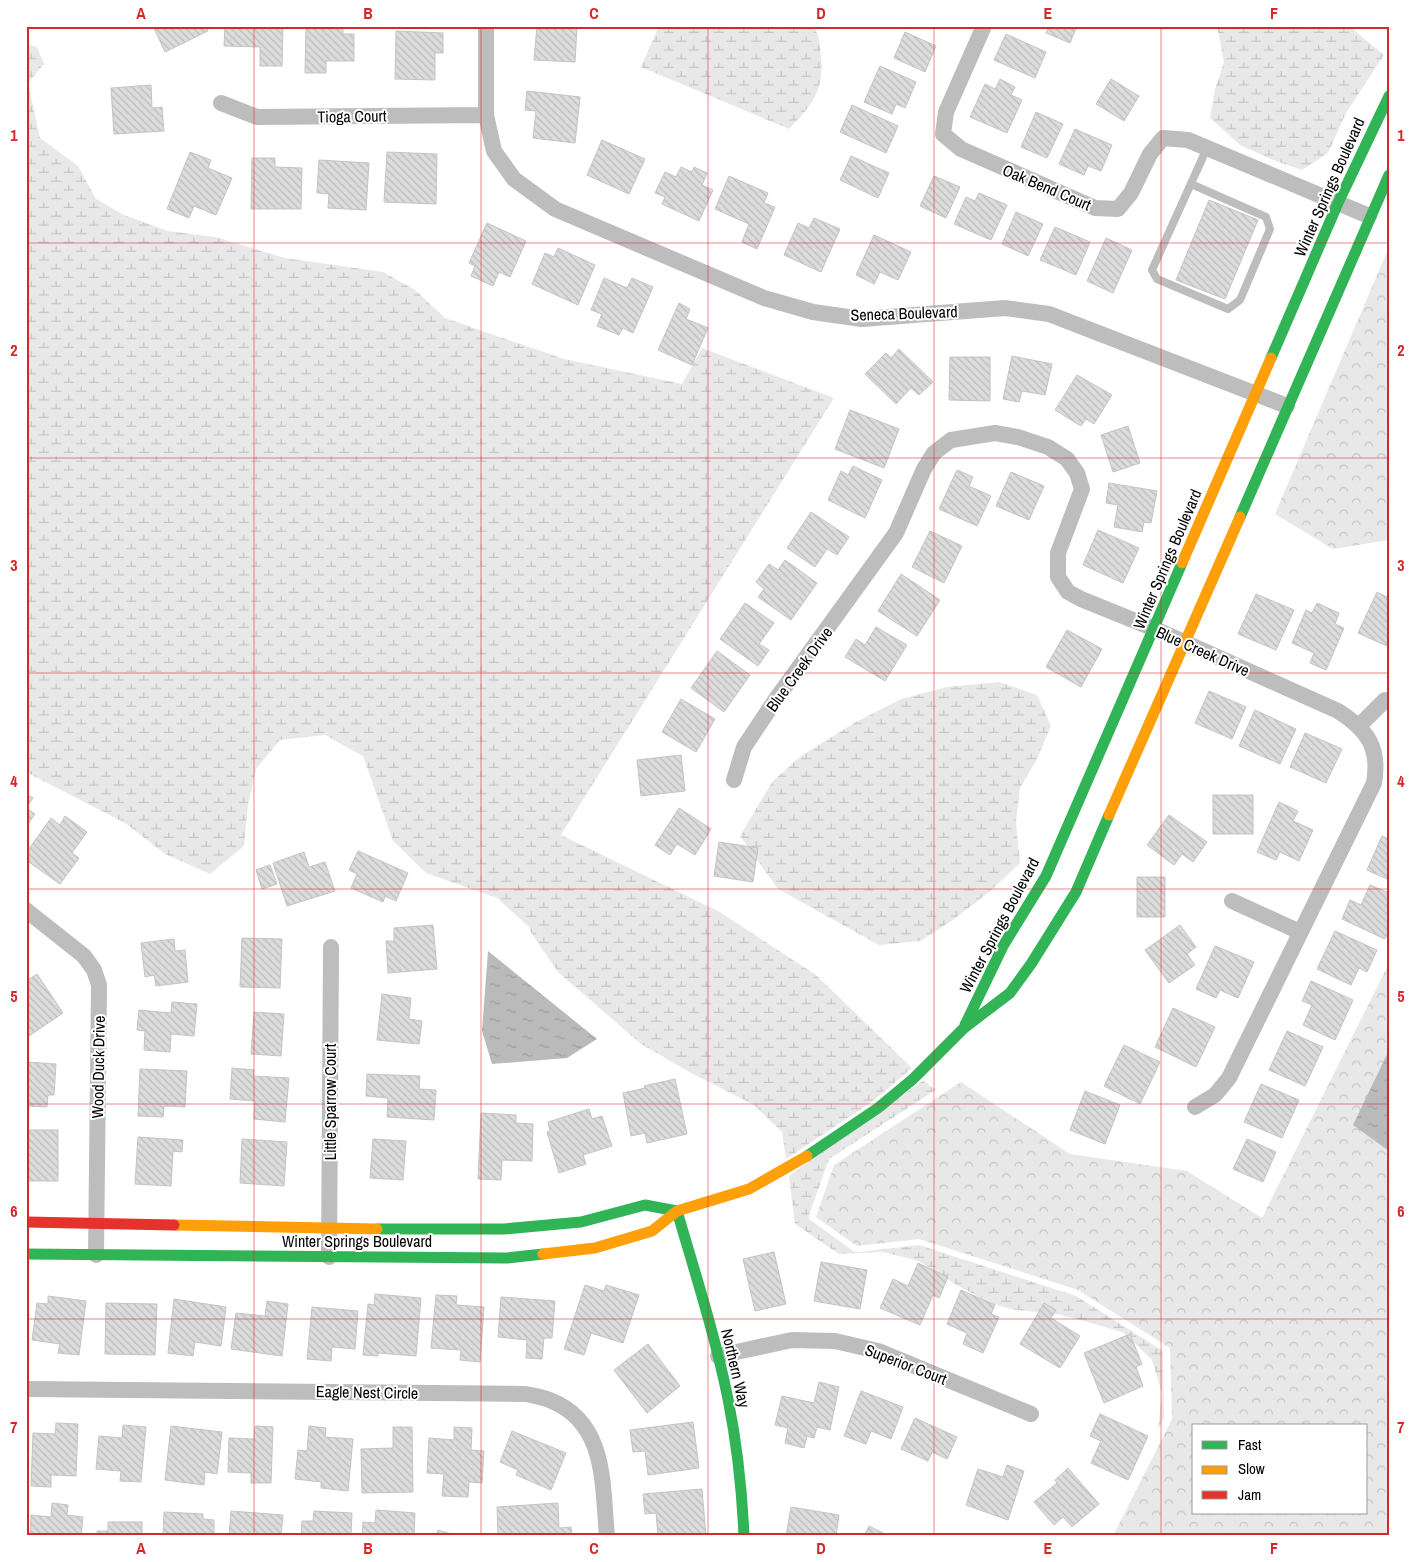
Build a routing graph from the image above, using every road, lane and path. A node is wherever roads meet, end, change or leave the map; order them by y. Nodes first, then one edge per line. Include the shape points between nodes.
1 (486, 26) edge
2 (984, 26) edge
3 (1389, 96) edge
4 (221, 103) dead end
5 (486, 115) junction
6 (1207, 148) junction
7 (1389, 175) edge
8 (1191, 184) junction
9 (1338, 203) junction
10 (1370, 216) junction
11 (1256, 394) junction
12 (1287, 406) junction
13 (1154, 629) junction
14 (1184, 643) junction
15 (1385, 700) dead end
16 (1359, 726) junction
17 (734, 780) dead end
18 (1232, 901) dead end
19 (26, 910) edge
20 (1300, 932) junction
21 (331, 947) dead end
22 (964, 1028) junction
23 (1195, 1107) dead end
24 (677, 1211) junction
25 (26, 1222) edge
26 (95, 1223) junction
27 (330, 1229) junction
28 (26, 1254) edge
29 (96, 1255) junction
30 (329, 1257) junction
31 (718, 1356) junction
32 (26, 1389) edge
33 (1031, 1414) dead end
34 (607, 1536) edge
35 (744, 1536) edge

1 - 5 street, Seneca Boulevard
2 - 6 street, Oak Bend Court via 946,112 943,134 961,149 1095,208 1118,209 1131,194 1150,154 1164,138 1188,140
3 - 9 street, Winter Springs Boulevard
4 - 5 street, Tioga Court via 257,117
5 - 11 street, Seneca Boulevard via 494,151 514,179 555,209 764,298 813,312 862,319 1005,308 1049,314
6 - 8 lane
6 - 9 street, Oak Bend Court
7 - 10 street, Winter Springs Boulevard
8 - 8 lane via 1152,270 1157,279 1228,309 1240,300 1270,230 1266,216
9 - 10 street, Oak Bend Court
9 - 11 street, Winter Springs Boulevard
10 - 12 street, Winter Springs Boulevard
11 - 12 street, Seneca Boulevard
11 - 13 street, Winter Springs Boulevard
12 - 14 street, Winter Springs Boulevard
13 - 14 street, Blue Creek Drive
13 - 17 street, Blue Creek Drive via 1068,592 1058,577 1058,553 1082,489 1077,473 1067,459 1048,447 995,433 951,440 934,452 896,533 744,747
13 - 22 street, Winter Springs Boulevard via 1057,861 1003,946
14 - 16 street, Blue Creek Drive via 1338,711
14 - 22 street, Winter Springs Boulevard via 1081,870 1071,900 1010,993
15 - 16 street
16 - 20 street, Blue Creek Drive via 1371,742 1375,755 1374,783
18 - 20 street
19 - 26 street, Wood Duck Drive via 84,956 99,985
20 - 23 street, Blue Creek Drive via 1229,1078 1215,1095
21 - 27 street, Little Sparrow Court
22 - 24 street, Winter Springs Boulevard via 913,1079 878,1108 797,1163 748,1189
24 - 27 street, Winter Springs Boulevard via 645,1205 581,1222 504,1229
24 - 30 street, Winter Springs Boulevard via 652,1231 594,1248 507,1258
24 - 31 street, Northern Way
25 - 26 street, Winter Springs Boulevard
26 - 27 street, Winter Springs Boulevard
26 - 29 street, Wood Duck Drive
27 - 30 street, Little Sparrow Court
28 - 29 street, Winter Springs Boulevard
29 - 30 street, Winter Springs Boulevard
31 - 33 street, Superior Court via 792,1340 835,1341 878,1351
31 - 35 street, Northern Way via 743,1498
32 - 34 street, Eagle Nest Circle via 526,1394 551,1400 581,1421 594,1440 600,1462

